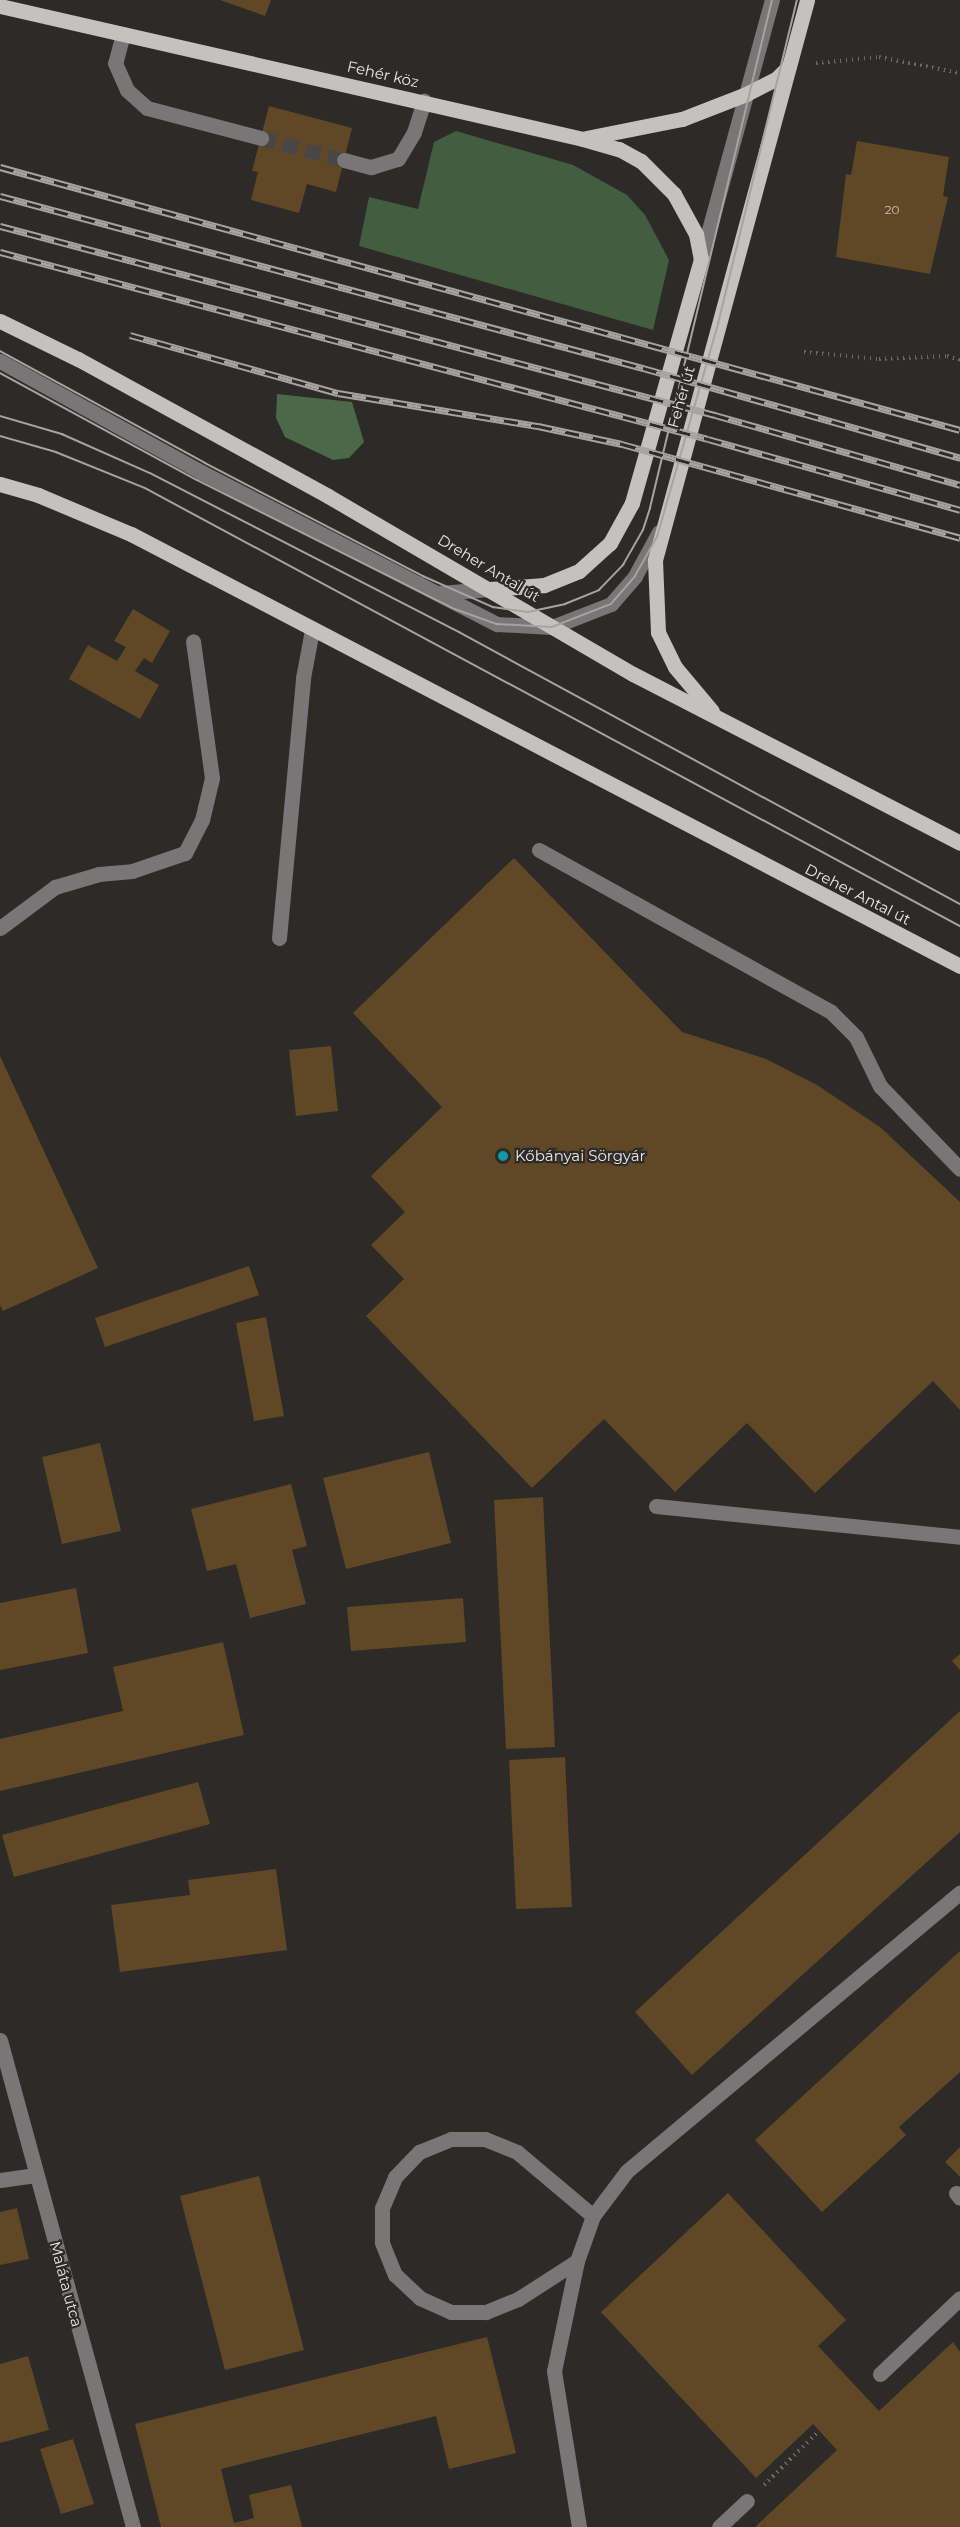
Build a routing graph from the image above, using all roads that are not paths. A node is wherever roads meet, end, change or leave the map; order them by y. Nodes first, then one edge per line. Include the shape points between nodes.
1 (772, 0) edge
2 (807, 0) edge
3 (0, 6) edge
4 (123, 34) junction
5 (789, 66) junction
6 (746, 94) junction
7 (424, 102) junction
8 (261, 138) tunnel mouth
9 (583, 139) junction
10 (344, 160) tunnel mouth
11 (701, 259) junction
12 (0, 321) edge
13 (0, 362) edge
14 (0, 484) edge
15 (665, 519) junction
16 (490, 589) junction
17 (439, 593) junction
18 (552, 627) junction
19 (312, 630) junction
20 (193, 641) dead end
21 (722, 722) junction
22 (960, 843) edge
23 (539, 850) dead end
24 (0, 928) edge
25 (279, 938) dead end
26 (960, 966) edge
27 (960, 1169) edge
28 (656, 1506) dead end
29 (960, 1537) edge
30 (960, 1893) edge
31 (0, 2040) edge
32 (36, 2175) junction
33 (0, 2180) edge
34 (593, 2216) junction
35 (577, 2261) junction
36 (960, 2298) edge
37 (880, 2374) dead end
38 (747, 2501) road end
39 (133, 2527) edge
40 (579, 2527) edge
41 (719, 2527) edge

1 - 6 street, Fehér út
2 - 5 main road, Fehér út
3 - 4 main road, Fehér köz
4 - 7 main road, Fehér köz
4 - 8 street via 115,63 127,90 147,108
5 - 6 main road via 776,79
5 - 15 main road, Fehér út
6 - 9 main road via 666,123
6 - 11 street, Fehér út
7 - 9 main road, Fehér köz
7 - 10 street via 414,132 398,159 371,167
9 - 11 main road, Fehér köz via 619,149 656,175 684,210 696,234
11 - 16 main road, Fehér út via 639,485 610,543 570,575 544,585
12 - 16 main road, Dreher Antal út via 88,364
13 - 17 street via 201,472
14 - 19 main road, Dreher Antal út via 38,495 131,534
15 - 18 street via 635,576 611,604
15 - 21 main road, Fehér út via 655,560 658,632 675,667
16 - 17 street
16 - 18 main road, Dreher Antal út
17 - 18 street via 497,624
18 - 21 main road, Dreher Antal út
19 - 25 street via 303,678
19 - 26 main road, Dreher Antal út
20 - 24 street via 212,778 202,820 185,853 132,871 99,874 55,887
21 - 22 main road, Dreher Antal út
23 - 27 street via 831,1012 856,1037 880,1086
28 - 29 street
30 - 34 street via 627,2171
31 - 32 street, Maláta utca
32 - 33 street
32 - 39 street, Maláta utca
34 - 35 street
34 - 35 street via 517,2152 485,2139 451,2139 419,2152 395,2176 382,2208 382,2242 395,2275 420,2298 452,2312 486,2312
35 - 40 street via 554,2371
36 - 37 street
38 - 41 street

